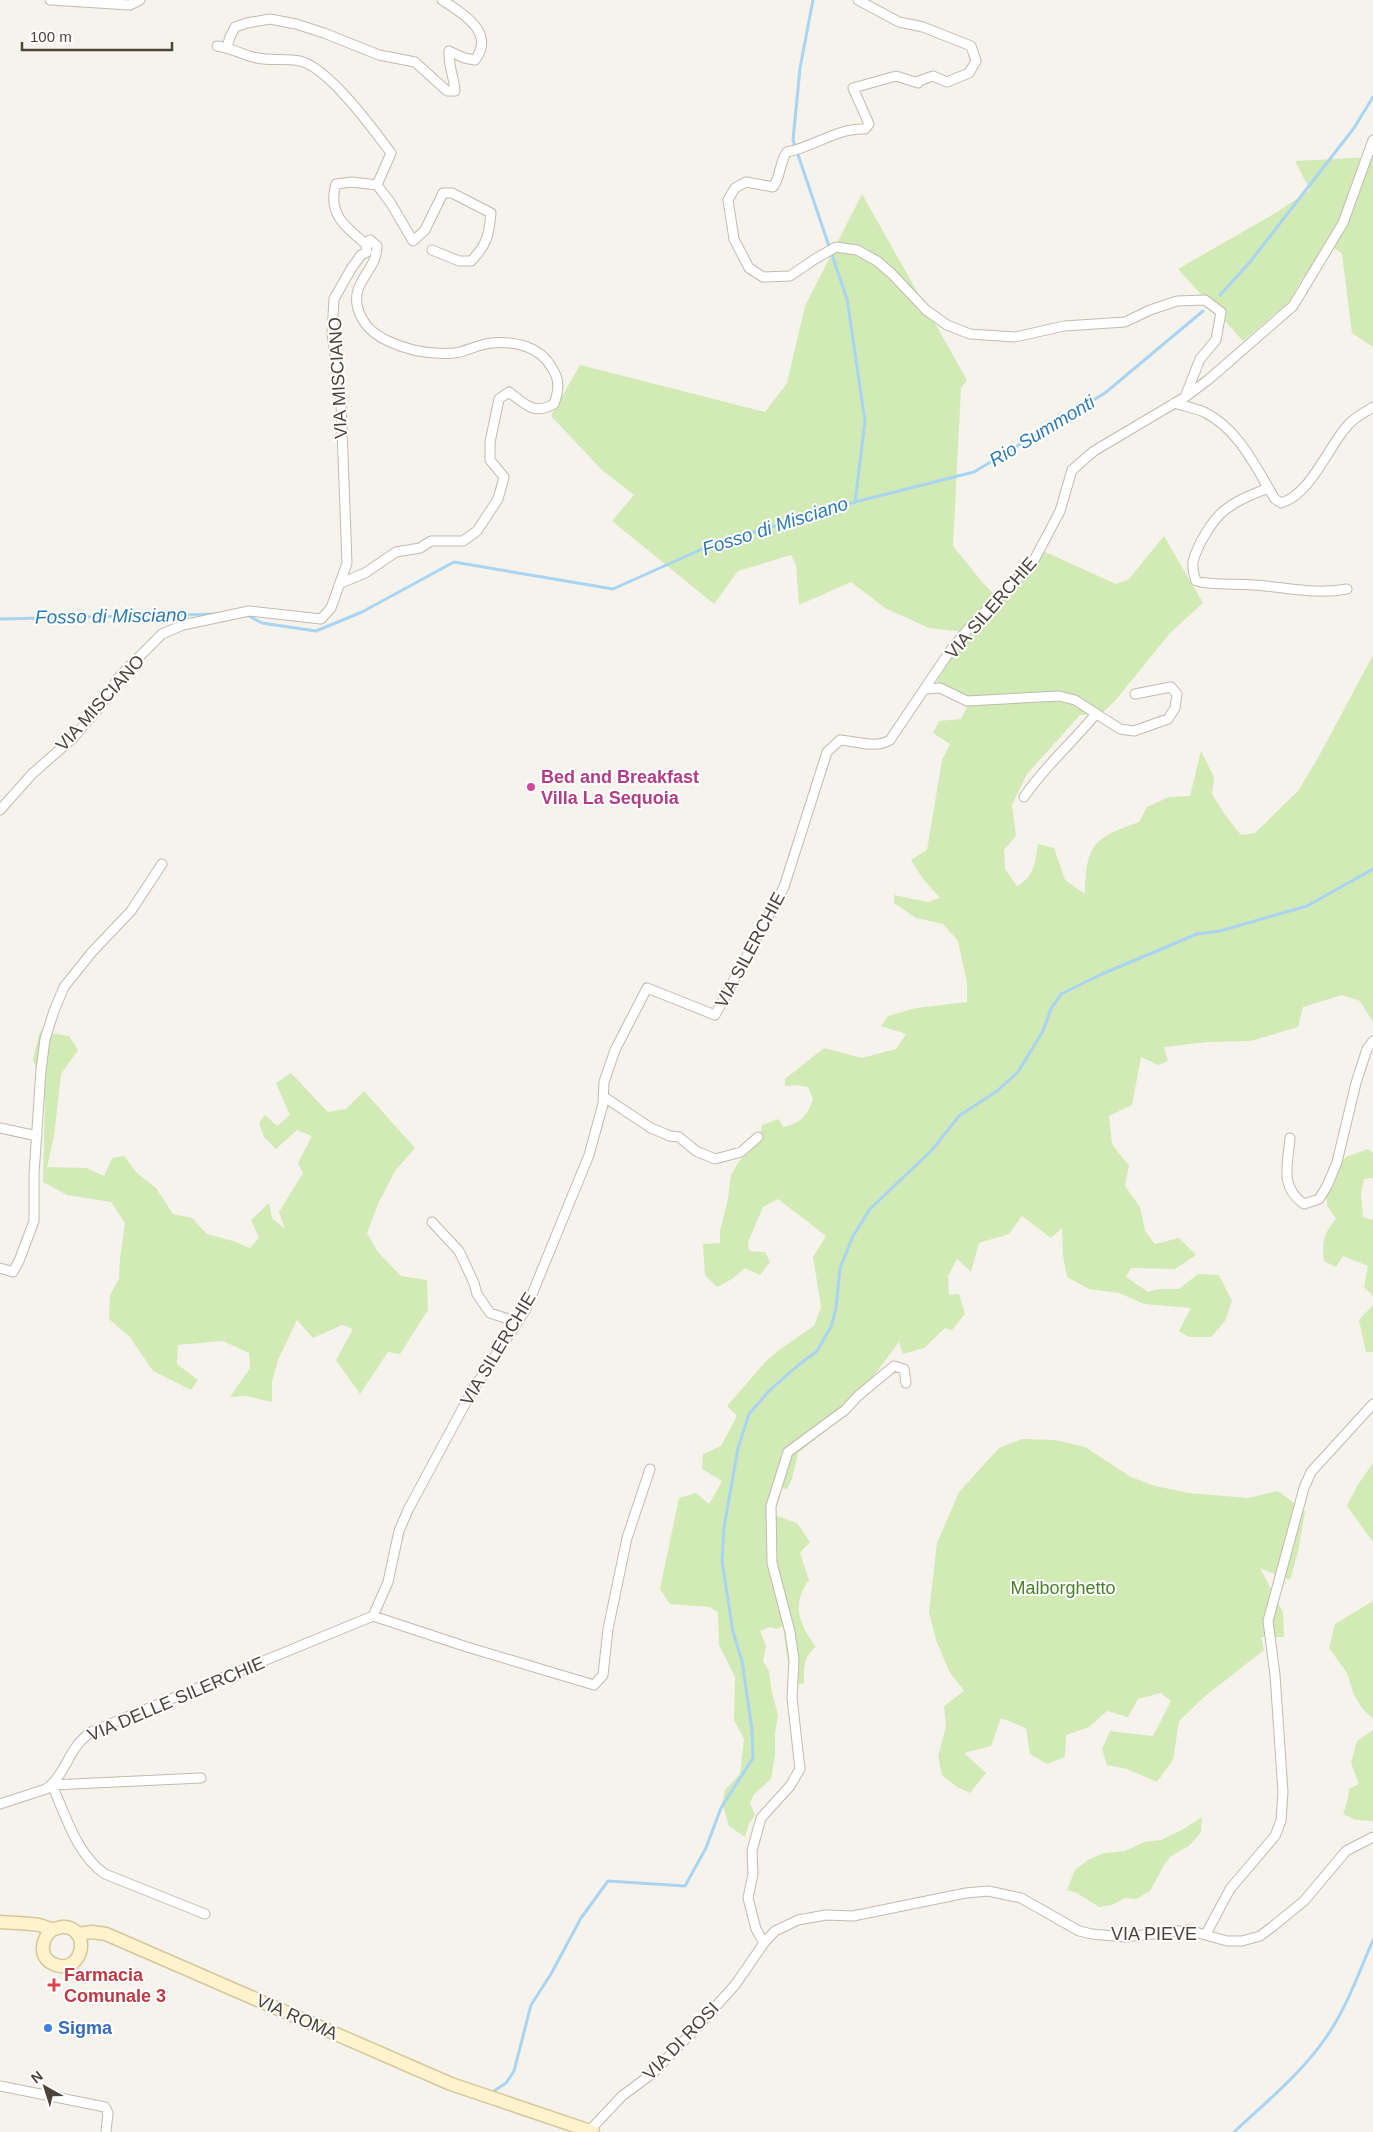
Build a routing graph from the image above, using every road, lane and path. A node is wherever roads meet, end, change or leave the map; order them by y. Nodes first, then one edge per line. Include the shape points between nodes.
1 (50, 0) edge
2 (140, 0) edge
3 (442, 0) edge
4 (858, 0) edge
5 (217, 46) dead end
6 (227, 47) junction
7 (1373, 140) edge
8 (377, 185) junction
9 (366, 244) junction
10 (432, 250) dead end
11 (1185, 397) junction
12 (1174, 403) junction
13 (1373, 407) edge
14 (1268, 488) junction
15 (341, 583) junction
16 (1347, 589) dead end
17 (926, 688) junction
18 (1135, 694) dead end
19 (1095, 715) junction
20 (1024, 797) dead end
21 (0, 810) edge
22 (162, 864) dead end
23 (1372, 1041) edge
24 (604, 1097) junction
25 (0, 1128) edge
26 (37, 1136) junction
27 (758, 1137) dead end
28 (1290, 1138) dead end
29 (432, 1222) dead end
30 (0, 1268) edge
31 (517, 1322) junction
32 (906, 1383) dead end
33 (1373, 1404) edge
34 (650, 1469) dead end
35 (373, 1616) junction
36 (201, 1778) dead end
37 (52, 1785) junction
38 (0, 1804) edge
39 (1371, 1838) edge
40 (205, 1914) dead end
41 (0, 1922) edge
42 (47, 1927) junction
43 (1206, 1934) junction
44 (79, 1939) junction
45 (764, 1943) junction
46 (0, 2086) edge
47 (591, 2131) edge
48 (106, 2132) edge

1 - 2 street via 130,5
3 - 6 street via 471,20 481,36 481,52 475,60 449,51 455,91 447,91 415,62 379,55 324,33 270,19 235,27
4 - 11 street via 899,22 923,27 971,46 976,61 969,73 947,82 933,76 918,83 896,76 853,88 869,124 865,129 841,131 802,150 787,152 773,187 746,182 735,188 728,200 734,239 749,268 763,277 790,276 836,247 857,250 892,274 926,310 947,325 970,334 1015,337 1064,326 1125,322 1177,301 1205,300 1221,312 1216,340 1200,358
5 - 6 street
6 - 8 street via 242,55 301,61 318,69 391,154
7 - 11 street via 1343,222 1292,306
8 - 9 street, VIA MISCIANO via 336,184 332,196 336,215
8 - 10 street via 413,240 425,230 443,193 452,193 491,212 484,248 471,261 459,261
9 - 15 street, VIA MISCIANO via 367,252 351,269 334,299 332,333 342,402 347,564
9 - 15 street, VIA MISCIANO via 370,240 377,246 377,256 360,281 357,306 364,325 415,352 456,353 492,343 524,344 548,361 559,382 559,392 554,404 544,409 530,408 509,392 499,399 490,442 490,460 504,477 498,499 477,531 463,540 431,541 420,548 396,552 365,574
11 - 12 street, VIA SILERCHIE
12 - 14 street via 1204,412 1224,424
12 - 17 street, VIA SILERCHIE via 1094,451 1072,470 1060,511 1032,564 969,628
13 - 14 street via 1348,425 1305,486 1291,500 1281,503
14 - 16 street via 1227,508 1206,532 1194,561 1196,581 1310,592
15 - 21 street, VIA MISCIANO via 330,608 321,619 249,611 183,625 162,634 119,677 73,738 32,774
17 - 19 street via 940,688 967,701 1059,696 1075,700
17 - 24 street, VIA SILERCHIE via 890,740 875,744 840,740 827,752 784,887 715,1015 647,988 615,1050 604,1082
18 - 19 street via 1171,687 1177,694 1175,708 1168,719 1134,731 1120,729
19 - 20 street via 1042,772
22 - 26 street via 131,911 64,987 45,1039
23 - 28 street via 1356,1082 1327,1186 1319,1198 1304,1204 1294,1197 1286,1182
24 - 27 street via 651,1128 679,1137 696,1151 715,1159 741,1152
24 - 31 street, VIA SILERCHIE via 582,1176 526,1309
25 - 26 street
26 - 30 street via 34,1221 13,1272
29 - 31 street via 459,1251 474,1282 476,1294 490,1313
31 - 35 street, VIA SILERCHIE via 472,1391 408,1510 399,1532 388,1582
32 - 45 street via 904,1369 894,1366 846,1410 788,1452 771,1506 772,1563 794,1660 792,1698 800,1769 790,1786 761,1818 752,1851 753,1874 748,1898 756,1929
33 - 43 street via 1311,1472 1304,1488 1268,1621 1283,1792 1280,1821 1275,1836 1230,1889
34 - 35 street via 627,1538 608,1629 603,1674 594,1686
35 - 37 street, VIA DELLE SILERCHIE via 93,1731 74,1747
36 - 37 street
37 - 38 street
37 - 40 street via 78,1841 96,1868
39 - 43 street, VIA PIEVE via 1346,1851 1304,1901 1260,1936 1227,1941
41 - 42 street
42 - 44 street via 65,1927
42 - 44 street via 43,1952 56,1966 63,1966 80,1956
43 - 45 street, VIA PIEVE via 1188,1930 1125,1937 1092,1934 1079,1931 1021,1898 988,1891 966,1892 853,1916 826,1915 798,1920 775,1931
44 - 47 street, VIA ROMA via 92,1932 106,1934 451,2084
45 - 47 street, VIA DI ROSI via 735,1985 699,2025 653,2073 622,2096
46 - 48 street via 105,2107 108,2113

